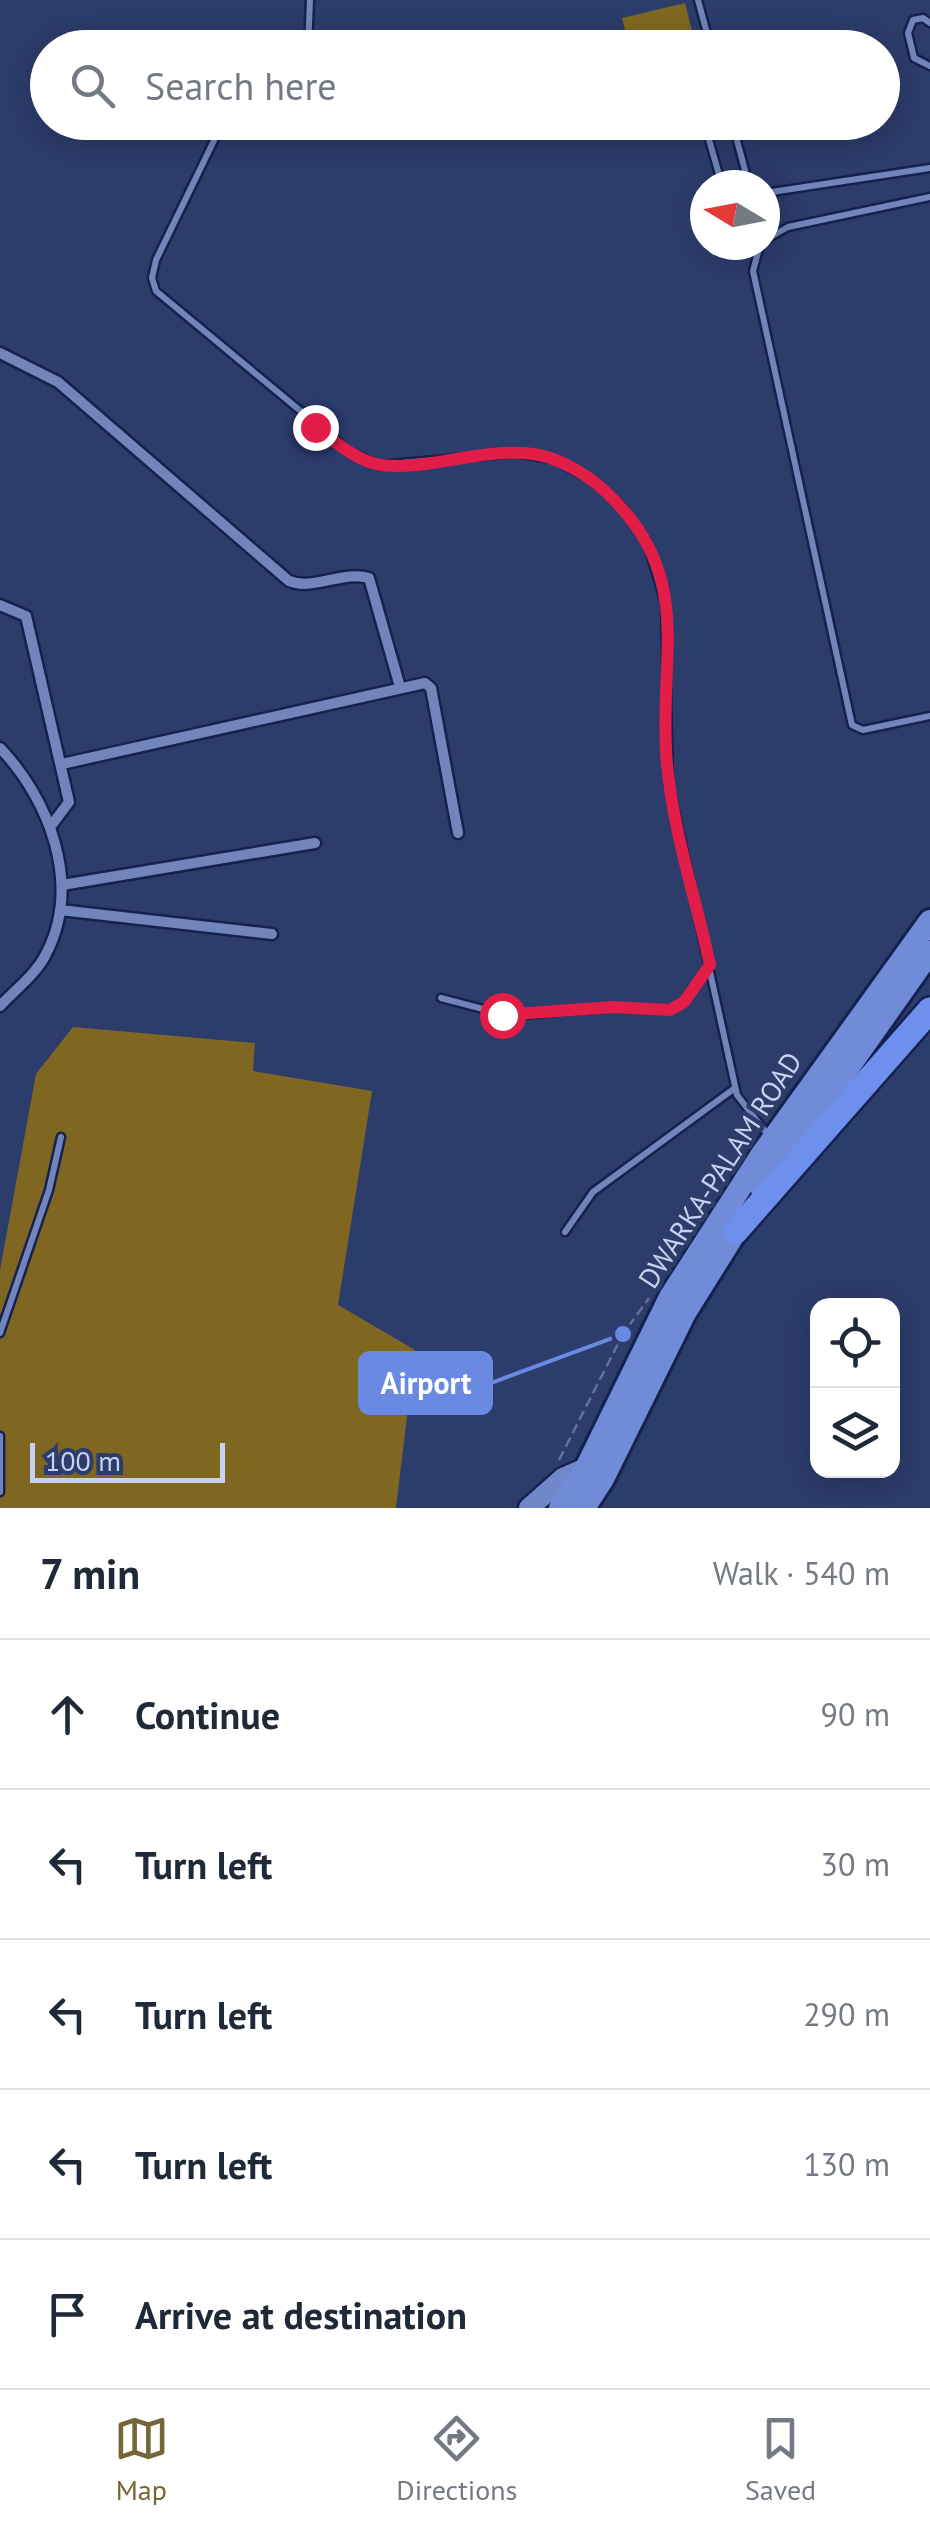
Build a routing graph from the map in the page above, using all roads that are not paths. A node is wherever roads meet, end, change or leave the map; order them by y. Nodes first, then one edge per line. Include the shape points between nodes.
1 (310, 0) edge
2 (698, 0) edge
3 (930, 22) edge
4 (309, 30) edge
5 (706, 30) edge
6 (930, 66) edge
7 (214, 140) edge
8 (709, 140) edge
9 (737, 140) edge
10 (930, 168) edge
11 (718, 170) edge
12 (745, 170) edge
13 (780, 190) edge
14 (930, 197) edge
15 (780, 232) edge
16 (755, 260) edge
17 (0, 353) edge
18 (0, 605) edge
19 (400, 688) junction
20 (930, 716) edge
21 (0, 748) edge
22 (62, 764) junction
23 (50, 826) junction
24 (458, 833) dead end
25 (315, 843) dead end
26 (62, 885) junction
27 (60, 910) junction
28 (930, 921) edge
29 (272, 934) dead end
30 (930, 952) edge
31 (710, 965) junction
32 (441, 998) dead end
33 (0, 1006) edge
34 (930, 1010) edge
35 (735, 1088) junction
36 (61, 1137) dead end
37 (773, 1139) junction
38 (736, 1231) junction
39 (565, 1232) dead end
40 (0, 1333) edge
41 (0, 1436) edge
42 (586, 1468) junction
43 (0, 1492) edge
44 (528, 1508) edge
45 (560, 1508) edge
46 (584, 1508) edge

1 - 4 lane
2 - 5 lane
3 - 6 lane via 913,20 908,33 914,58
7 - 31 lane via 156,260 156,291 350,452 379,465 515,453 553,459 597,484 647,543 666,603 670,785
8 - 11 lane
9 - 12 lane
10 - 13 lane
14 - 15 lane
16 - 20 lane via 752,271 852,724 870,730
17 - 19 street via 58,382 289,581 369,578
18 - 22 street via 26,616
19 - 22 street
19 - 24 street via 430,686
21 - 23 street via 32,788
22 - 23 street via 68,802
23 - 26 street
25 - 26 street
26 - 27 street
27 - 29 street
27 - 33 street via 45,957
28 - 37 main road, DWARKA-PALAM ROAD
30 - 38 main road, DWARKA-PALAM ROAD
31 - 32 lane via 684,1002 670,1010 613,1007 510,1016
31 - 35 lane
34 - 38 highway
35 - 37 lane
35 - 39 lane via 593,1192
36 - 40 lane
37 - 42 main road, DWARKA-PALAM ROAD via 670,1297
38 - 46 main road, DWARKA-PALAM ROAD
41 - 43 lane
42 - 44 street
42 - 45 main road, DWARKA-PALAM ROAD

